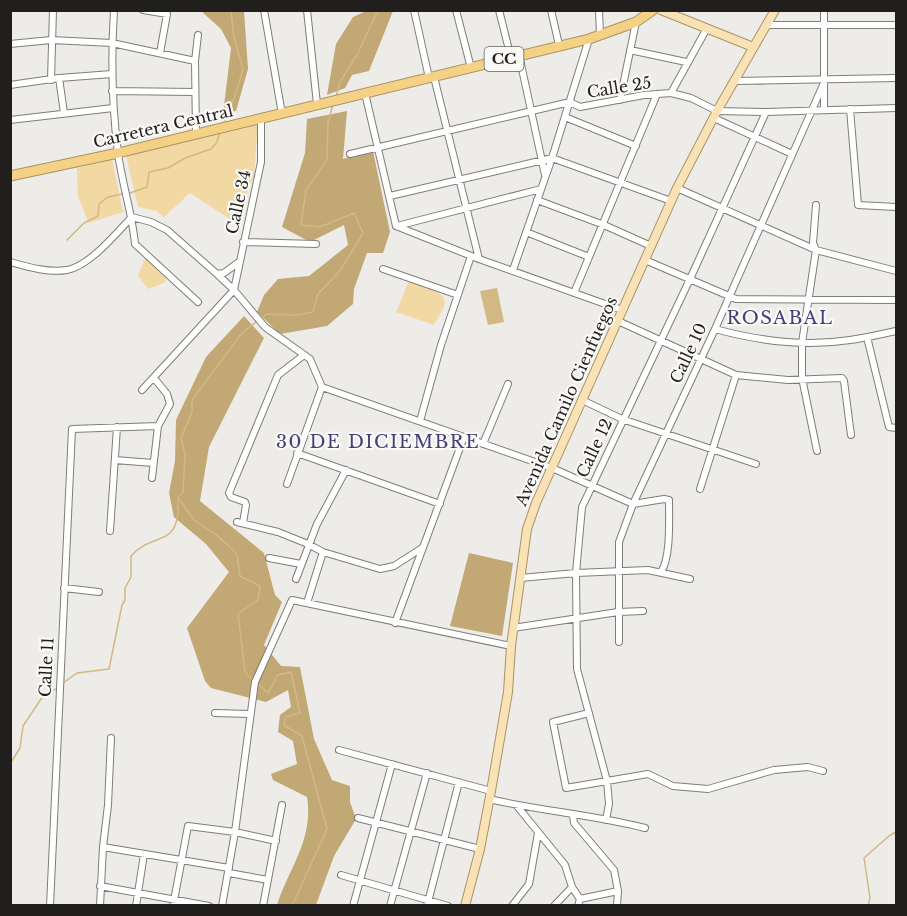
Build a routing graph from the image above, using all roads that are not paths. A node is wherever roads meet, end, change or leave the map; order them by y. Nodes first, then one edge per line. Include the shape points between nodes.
1 (53, 10) edge
2 (114, 10) edge
3 (143, 10) edge
4 (264, 10) edge
5 (307, 10) edge
6 (414, 10) edge
7 (456, 10) edge
8 (499, 10) edge
9 (551, 10) edge
10 (599, 10) edge
11 (653, 10) edge
12 (661, 10) edge
13 (775, 10) edge
14 (824, 10) edge
15 (640, 17) edge
16 (768, 25) junction
17 (824, 25) junction
18 (897, 25) edge
19 (706, 30) junction
20 (198, 35) dead end
21 (600, 35) junction
22 (589, 39) junction
23 (51, 40) junction
24 (112, 43) junction
25 (10, 44) edge
26 (559, 45) junction
27 (753, 47) junction
28 (630, 50) junction
29 (160, 54) junction
30 (515, 57) junction
31 (195, 61) junction
32 (686, 62) junction
33 (471, 68) junction
34 (112, 74) junction
35 (432, 77) junction
36 (897, 78) edge
37 (55, 79) junction
38 (735, 81) junction
39 (823, 83) junction
40 (10, 85) edge
41 (112, 91) junction
42 (195, 92) junction
43 (365, 93) junction
44 (671, 93) junction
45 (657, 94) junction
46 (620, 100) junction
47 (570, 102) junction
48 (320, 104) junction
49 (113, 108) junction
50 (897, 108) edge
51 (850, 109) junction
52 (812, 110) junction
53 (824, 110) junction
54 (531, 111) junction
55 (766, 112) junction
56 (64, 113) junction
57 (282, 114) junction
58 (715, 114) junction
59 (565, 117) junction
60 (261, 119) junction
61 (10, 120) edge
62 (448, 131) junction
63 (196, 134) junction
64 (754, 137) junction
65 (636, 146) junction
66 (378, 147) junction
67 (118, 153) junction
68 (350, 154) dead end
69 (792, 154) junction
70 (552, 158) junction
71 (542, 159) junction
72 (546, 175) junction
73 (10, 176) edge
74 (459, 179) junction
75 (622, 182) junction
76 (677, 188) junction
77 (541, 189) junction
78 (390, 196) junction
79 (537, 200) junction
80 (671, 201) junction
81 (816, 205) dead end
82 (897, 207) edge
83 (721, 208) junction
84 (466, 209) junction
85 (132, 217) junction
86 (604, 225) junction
87 (762, 225) junction
88 (396, 226) junction
89 (526, 232) junction
90 (243, 242) junction
91 (316, 244) dead end
92 (651, 246) junction
93 (816, 250) junction
94 (471, 256) junction
95 (589, 257) junction
96 (479, 259) junction
97 (645, 260) junction
98 (10, 262) edge
99 (239, 262) junction
100 (383, 269) dead end
101 (513, 270) junction
102 (897, 271) edge
103 (217, 274) junction
104 (690, 279) junction
105 (234, 290) junction
106 (574, 292) junction
107 (458, 295) junction
108 (730, 296) junction
109 (809, 300) junction
110 (897, 300) edge
111 (198, 302) dead end
112 (622, 310) junction
113 (618, 321) junction
114 (715, 329) junction
115 (897, 331) edge
116 (867, 337) junction
117 (660, 341) junction
118 (802, 343) junction
119 (304, 355) junction
120 (700, 359) junction
121 (736, 375) junction
122 (154, 378) junction
123 (802, 378) junction
124 (508, 384) dead end
125 (322, 387) junction
126 (142, 390) dead end
127 (582, 400) junction
128 (622, 419) junction
129 (420, 421) junction
130 (158, 426) junction
131 (117, 427) junction
132 (897, 428) edge
133 (665, 434) junction
134 (851, 435) dead end
135 (464, 437) junction
136 (483, 444) junction
137 (713, 450) junction
138 (817, 451) dead end
139 (297, 453) junction
140 (115, 460) junction
141 (153, 463) junction
142 (756, 464) dead end
143 (552, 468) junction
144 (346, 470) junction
145 (152, 478) dead end
146 (287, 484) dead end
147 (591, 487) junction
148 (700, 489) dead end
149 (440, 504) junction
150 (633, 504) junction
151 (110, 531) dead end
152 (308, 544) junction
153 (422, 548) junction
154 (323, 552) junction
155 (269, 558) dead end
156 (301, 564) junction
157 (618, 572) junction
158 (661, 572) junction
159 (576, 573) junction
160 (520, 578) junction
161 (296, 579) dead end
162 (690, 579) dead end
163 (64, 588) junction
164 (99, 592) dead end
165 (307, 603) junction
166 (643, 611) dead end
167 (618, 612) junction
168 (576, 618) junction
169 (395, 623) junction
170 (513, 628) junction
171 (619, 642) dead end
172 (511, 646) junction
173 (215, 713) dead end
174 (590, 713) junction
175 (249, 714) junction
176 (111, 738) dead end
177 (339, 750) dead end
178 (392, 764) junction
179 (823, 771) dead end
180 (427, 773) junction
181 (607, 781) junction
182 (459, 782) junction
183 (490, 795) junction
184 (282, 805) dead end
185 (517, 806) junction
186 (573, 816) junction
187 (358, 818) dead end
188 (606, 820) junction
189 (376, 823) junction
190 (645, 828) dead end
191 (235, 832) junction
192 (411, 832) junction
193 (538, 833) junction
194 (276, 841) junction
195 (444, 841) junction
196 (103, 847) junction
197 (480, 849) junction
198 (144, 854) junction
199 (182, 860) junction
200 (229, 871) junction
201 (341, 875) dead end
202 (268, 880) junction
203 (360, 880) junction
204 (100, 886) junction
205 (572, 886) junction
206 (394, 890) junction
207 (139, 891) junction
208 (618, 891) junction
209 (174, 902) edge
210 (579, 902) edge
211 (428, 903) edge
212 (50, 906) edge
213 (100, 906) edge
214 (136, 906) edge
215 (208, 906) edge
216 (222, 906) edge
217 (263, 906) edge
218 (353, 906) edge
219 (390, 906) edge
220 (448, 906) edge
221 (465, 906) edge
222 (512, 906) edge
223 (554, 906) edge
224 (617, 906) edge

1 - 23 street
2 - 24 street
3 - 29 street via 167,14
4 - 57 street
5 - 48 street
6 - 35 street
7 - 33 street
8 - 30 street
9 - 26 street
10 - 21 street
11 - 15 highway, CC
12 - 19 main road
13 - 16 main road, Avenida Camilo Cienfuegos
14 - 17 street
15 - 21 highway, CC
15 - 28 street
16 - 17 street
16 - 27 main road, Avenida Camilo Cienfuegos
17 - 18 street
17 - 39 street
19 - 27 main road
19 - 32 street
20 - 31 street
21 - 22 highway, CC
22 - 26 highway, CC
22 - 47 street
23 - 24 street
23 - 25 street
23 - 37 street
24 - 29 street
24 - 34 street
26 - 30 highway, CC
27 - 38 main road, Avenida Camilo Cienfuegos
28 - 32 street
28 - 46 street
29 - 31 street
30 - 33 highway, CC
30 - 54 street
31 - 42 street
32 - 44 street
33 - 35 highway, CC
34 - 37 street
34 - 41 street
35 - 43 highway, CC
35 - 62 street
36 - 39 street
37 - 40 street
37 - 56 street
38 - 39 street
38 - 58 main road, Avenida Camilo Cienfuegos
39 - 52 street, Calle 10
39 - 53 street
41 - 42 street
41 - 49 street
42 - 63 street
43 - 48 highway, CC
43 - 66 street
44 - 45 street, Calle 25
44 - 58 street, Calle 25 via 691,98
45 - 46 street, Calle 25
45 - 65 street
46 - 47 street, Calle 25 via 580,107
47 - 54 street, Calle 25
47 - 59 street
48 - 57 highway, Carretera Central / CC
49 - 56 street
49 - 67 street
50 - 51 street, Calle 25
51 - 53 street, Calle 25
51 - 82 street via 858,205
52 - 53 street, Calle 25
52 - 55 street, Calle 25
52 - 69 street, Calle 10
54 - 62 street, Calle 25
54 - 71 street
55 - 58 street, Calle 25
55 - 64 street, Calle 12
56 - 61 street
57 - 60 highway, Carretera Central / CC
58 - 64 street
58 - 76 main road, Avenida Camilo Cienfuegos
59 - 65 street
59 - 70 street
60 - 63 highway, Carretera Central / CC
60 - 90 street, Calle 34 via 261,162
62 - 66 street, Calle 25
62 - 74 street
63 - 67 highway, Carretera Central / CC
64 - 69 street
64 - 83 street, Calle 12
65 - 75 street
66 - 68 street, Calle 25
66 - 78 street
67 - 73 highway, Carretera Central / CC
67 - 85 street
69 - 87 street, Calle 10
70 - 71 street
70 - 72 street
70 - 75 street
71 - 72 street
71 - 74 street
72 - 77 street
74 - 78 street
74 - 84 street
75 - 80 street
75 - 86 street
76 - 80 main road, Avenida Camilo Cienfuegos
76 - 83 street
77 - 79 street
77 - 84 street
78 - 88 street
79 - 86 street
79 - 89 street
80 - 92 main road, Avenida Camilo Cienfuegos
81 - 93 street
83 - 87 street
83 - 104 street, Calle 12
84 - 88 street
84 - 96 street
85 - 98 street via 84,263 68,270 31,268
85 - 103 street via 167,230
85 - 111 street via 135,244
86 - 92 street
86 - 95 street
87 - 93 street
87 - 108 street, Calle 10
88 - 94 street
89 - 95 street
89 - 101 street
90 - 91 street
90 - 99 street, Calle 34
92 - 97 main road, Avenida Camilo Cienfuegos
93 - 102 street
93 - 109 street
94 - 96 street
94 - 107 street
95 - 106 street
96 - 101 street
97 - 104 street
97 - 112 main road, Avenida Camilo Cienfuegos
99 - 103 street
99 - 105 street, Calle 34
100 - 107 street
101 - 106 street
103 - 105 street
104 - 108 street
104 - 117 street, Calle 12
105 - 119 street via 265,327
105 - 122 street
106 - 112 street
107 - 129 street
108 - 109 street
108 - 114 street, Calle 10
109 - 110 street
109 - 118 street
112 - 113 main road, Avenida Camilo Cienfuegos
113 - 117 street
113 - 127 main road, Avenida Camilo Cienfuegos
114 - 118 street via 749,338
114 - 120 street, Calle 10
115 - 116 street
116 - 118 street
116 - 132 street via 889,428
117 - 120 street
117 - 128 street, Calle 12
118 - 123 street
119 - 125 street via 310,359
119 - 152 street via 278,375 229,493 245,502 240,523
120 - 121 street
120 - 133 street, Calle 10
121 - 123 street
121 - 137 street
122 - 126 street
122 - 130 street via 170,404
123 - 134 street via 842,378
123 - 138 street
124 - 136 street
125 - 129 street
125 - 139 street
127 - 128 street
127 - 143 main road, Avenida Camilo Cienfuegos
128 - 133 street
128 - 147 street, Calle 12
129 - 135 street
130 - 131 street
130 - 141 street
131 - 140 street
131 - 163 street, Calle 11 via 72,429
133 - 137 street
133 - 150 street, Calle 10
135 - 136 street
135 - 149 street
136 - 143 street
137 - 142 street
137 - 148 street
139 - 144 street
139 - 146 street
140 - 141 street
140 - 151 street
141 - 145 street
143 - 147 street
143 - 160 main road, Avenida Camilo Cienfuegos via 527,528
144 - 149 street
144 - 152 street
147 - 150 street
147 - 159 street, Calle 12 via 582,507
149 - 153 street
150 - 157 street, Calle 10 via 619,542
150 - 158 street via 669,500 667,554
152 - 154 street
152 - 156 street
153 - 154 street via 394,566 380,569
153 - 169 street
154 - 165 street
155 - 156 street
156 - 161 street
157 - 158 street
157 - 159 street
157 - 167 street, Calle 10
158 - 162 street
159 - 160 street
159 - 168 street, Calle 12
160 - 170 main road, Avenida Camilo Cienfuegos
163 - 164 street
163 - 212 street, Calle 11
165 - 169 street
165 - 175 street via 292,600 255,682
166 - 167 street
167 - 168 street
167 - 171 street, Calle 10
168 - 170 street
168 - 174 street, Calle 12 via 577,669
169 - 172 street
170 - 172 main road, Avenida Camilo Cienfuegos
172 - 183 main road, Avenida Camilo Cienfuegos via 508,692
173 - 175 street
174 - 181 street, Calle 12
174 - 181 street via 553,722 566,788
175 - 191 street
176 - 196 street
177 - 178 street
178 - 180 street
178 - 189 street
179 - 181 street via 808,767 774,770 708,789 673,786 648,774
180 - 182 street
180 - 192 street
181 - 188 street, Calle 12
182 - 183 street
182 - 195 street
183 - 185 street
183 - 197 main road, Avenida Camilo Cienfuegos
184 - 194 street
185 - 186 street
185 - 193 street
186 - 188 street
186 - 208 street via 574,823 614,870
187 - 189 street
188 - 190 street
189 - 192 street
189 - 203 street
191 - 194 street
191 - 199 street via 188,826
191 - 200 street
192 - 195 street
192 - 206 street
193 - 205 street via 565,865
193 - 222 street via 529,884
194 - 202 street
195 - 197 street
195 - 211 street
196 - 198 street
196 - 204 street
197 - 221 main road, Avenida Camilo Cienfuegos
198 - 199 street
198 - 207 street
199 - 200 street
199 - 209 street
200 - 202 street
200 - 216 street
201 - 203 street
202 - 217 street
203 - 206 street
203 - 218 street
204 - 207 street
204 - 213 street
205 - 210 street
205 - 223 street
206 - 211 street
206 - 219 street
207 - 209 street
207 - 214 street
208 - 210 street
208 - 224 street
209 - 215 street
211 - 220 street

